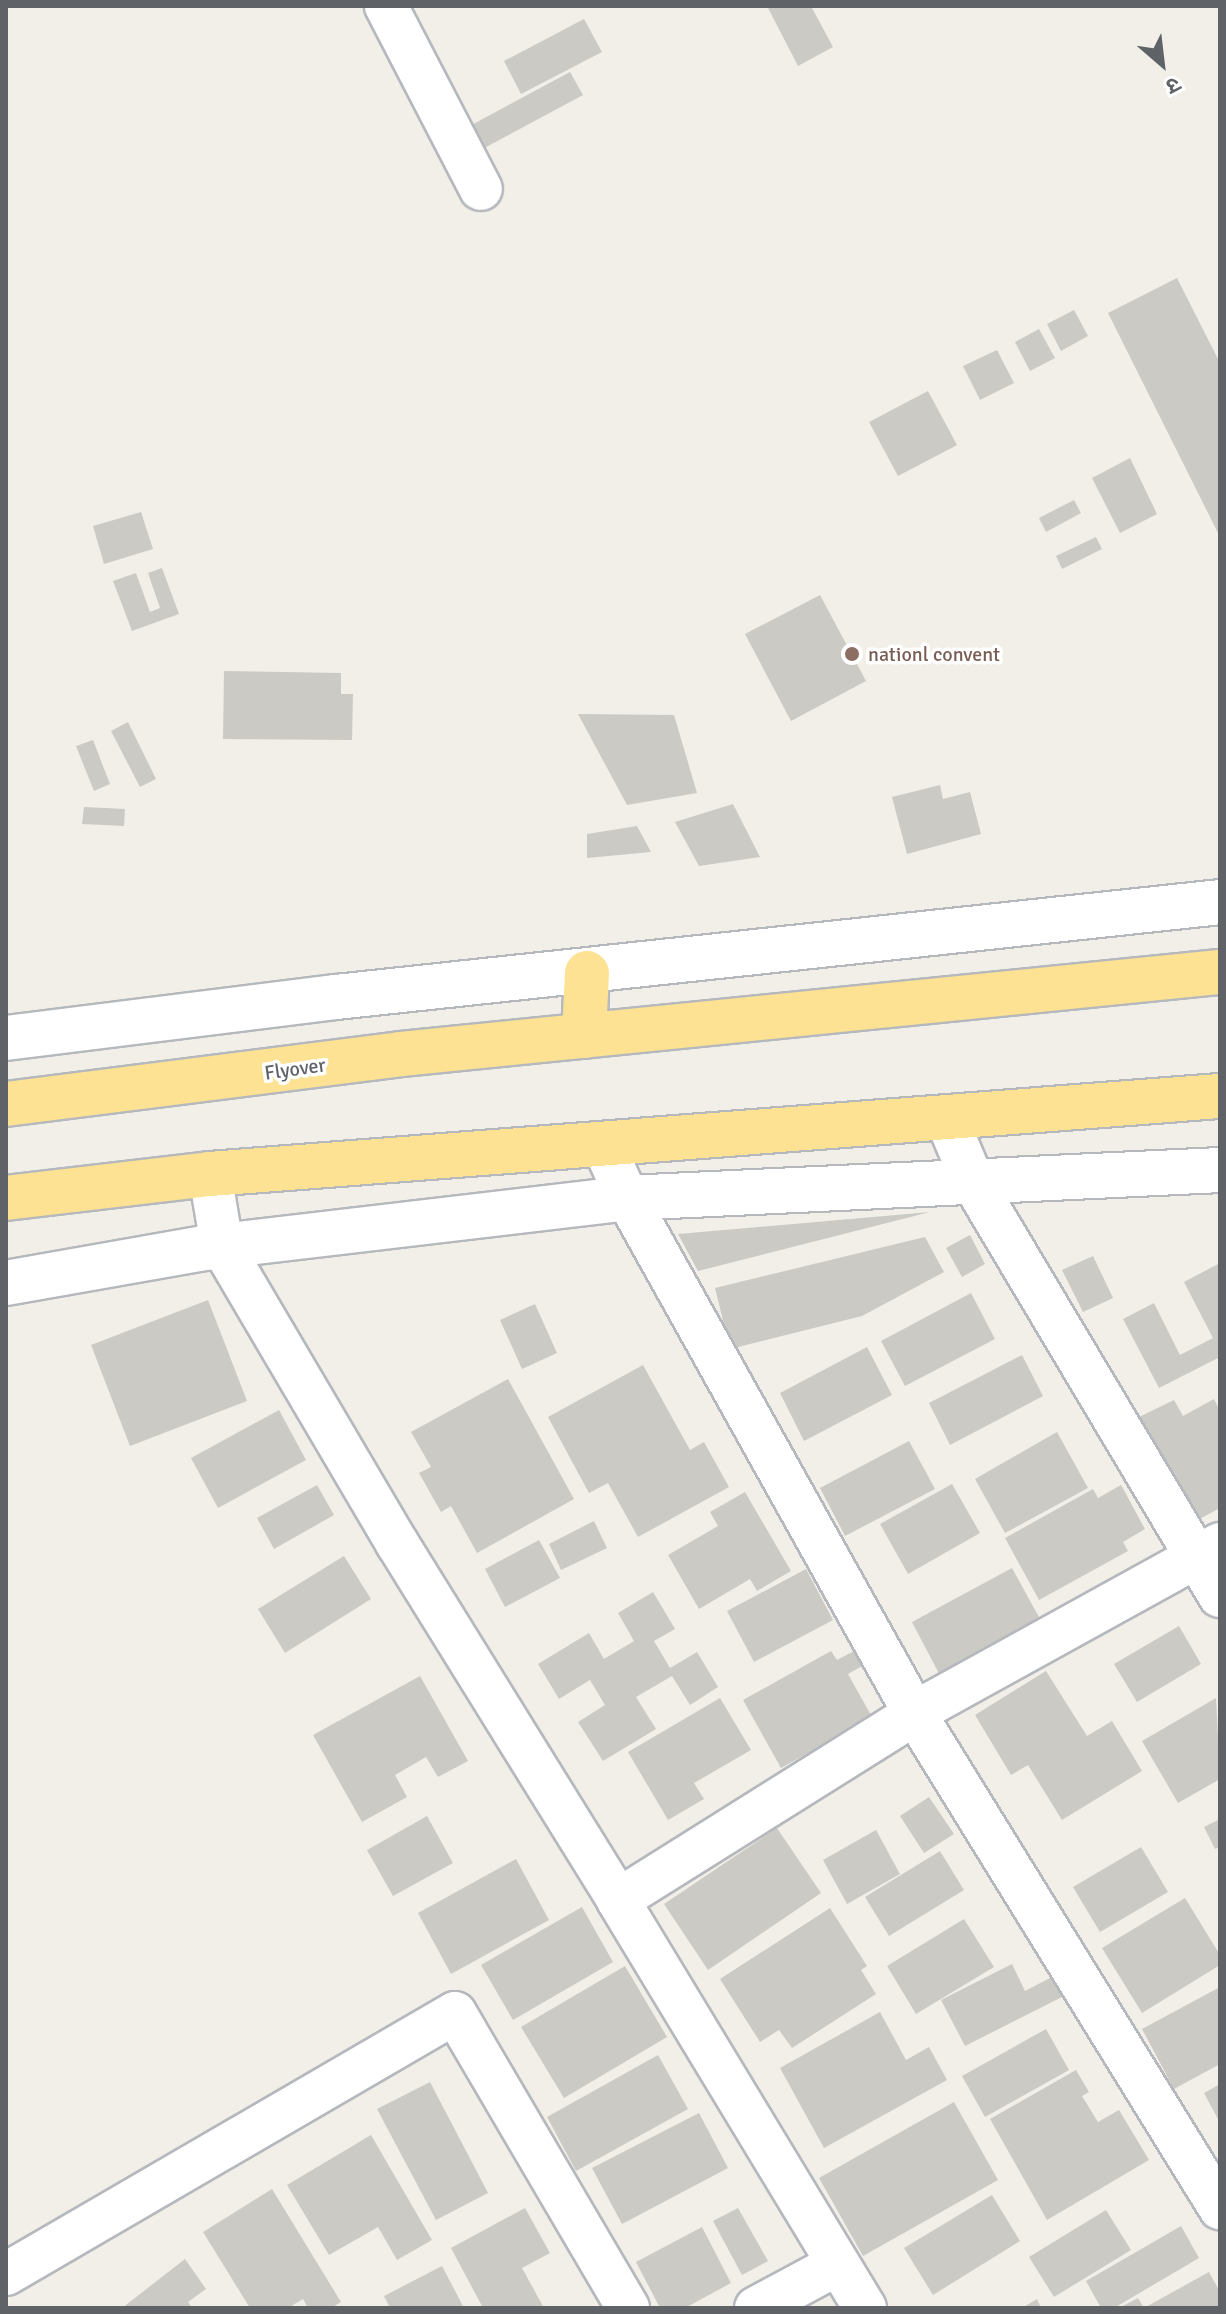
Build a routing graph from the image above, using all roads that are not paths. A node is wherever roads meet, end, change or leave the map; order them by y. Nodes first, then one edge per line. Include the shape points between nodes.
1 (386, 6) edge
2 (481, 189) dead end
3 (1220, 902) edge
4 (1220, 972) edge
5 (587, 973) junction
6 (584, 1036) junction
7 (6, 1038) edge
8 (1220, 1096) edge
9 (6, 1104) edge
10 (947, 1120) junction
11 (603, 1144) junction
12 (1220, 1170) edge
13 (210, 1174) junction
14 (973, 1182) junction
15 (15, 1197) edge
16 (627, 1198) junction
17 (222, 1246) junction
18 (6, 1283) edge
19 (1208, 1550) edge
20 (1220, 1596) edge
21 (915, 1714) junction
22 (618, 1900) junction
23 (1220, 2208) edge
24 (838, 2264) junction
25 (6, 2274) edge
26 (628, 2308) edge
27 (756, 2308) edge
28 (865, 2308) edge

1 - 2 street
3 - 5 street
4 - 6 highway, Flyover
5 - 6 highway
5 - 7 street via 336,997
6 - 9 highway, Flyover
8 - 10 highway
10 - 11 highway
10 - 14 street
11 - 13 highway
11 - 16 street
12 - 14 street
13 - 15 highway
13 - 17 street
14 - 16 street
14 - 19 street
16 - 17 street
16 - 21 street
17 - 18 street
17 - 22 street via 397,1543
19 - 20 street
19 - 21 street
21 - 22 street
21 - 23 street
22 - 24 street
24 - 27 street
24 - 28 street
25 - 26 street via 455,2013

